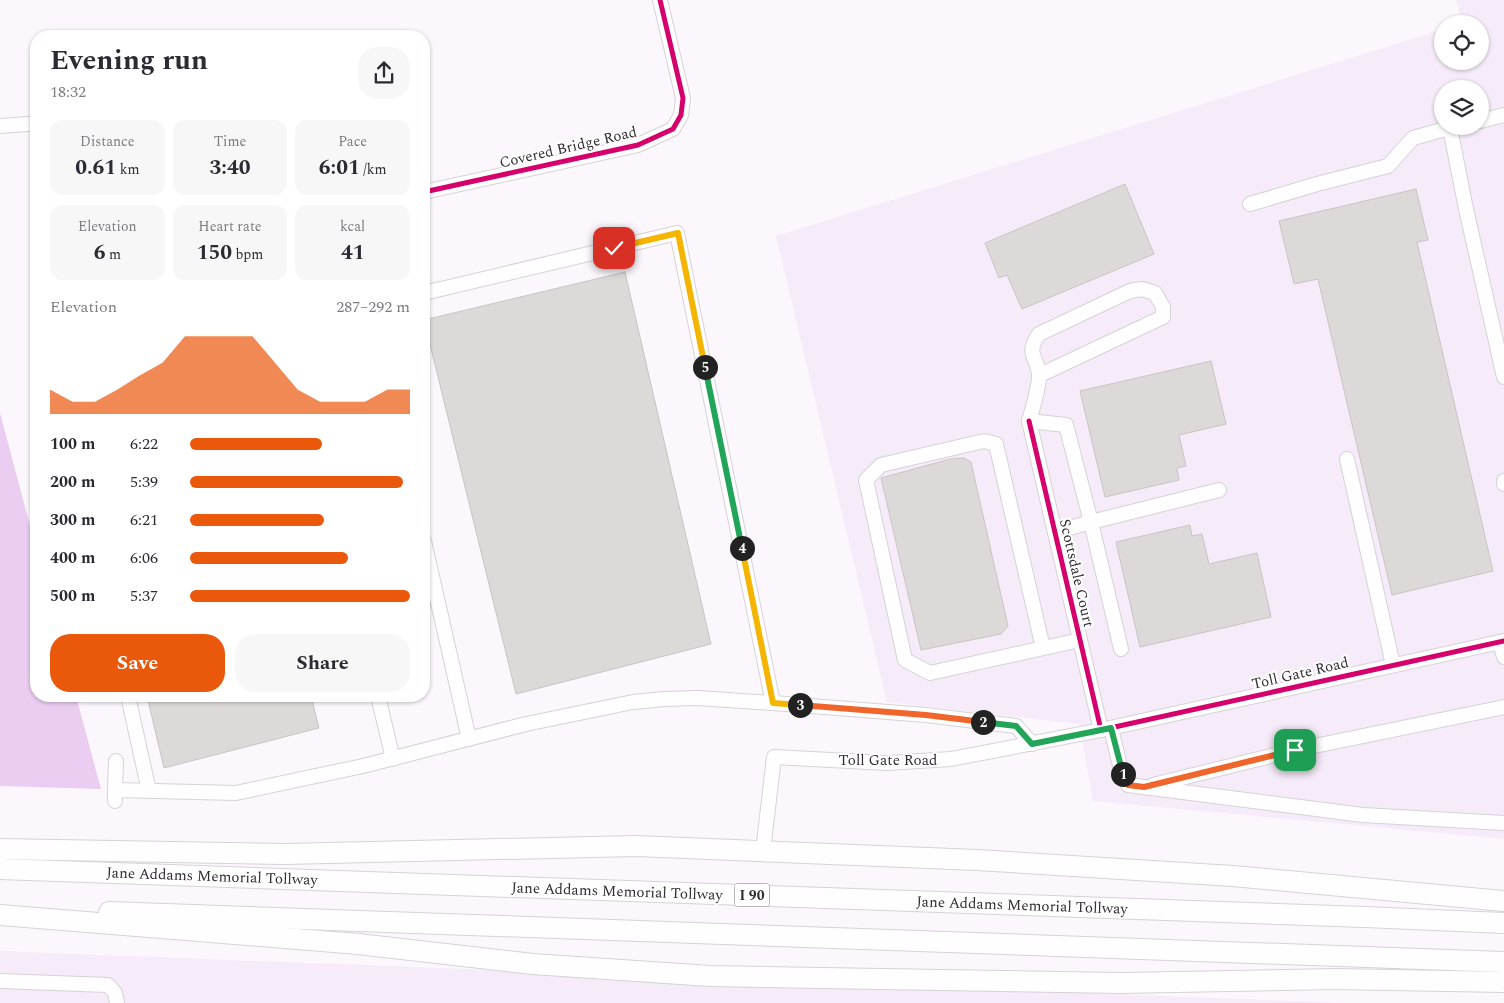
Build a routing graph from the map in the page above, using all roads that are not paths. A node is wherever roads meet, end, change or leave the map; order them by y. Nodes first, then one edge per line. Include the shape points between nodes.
1 (660, 0) edge
2 (1504, 115) edge
3 (1489, 119) edge
4 (28, 124) dead end
5 (0, 126) edge
6 (1434, 132) edge
7 (1454, 135) edge
8 (430, 191) edge
9 (1250, 204) dead end
10 (430, 292) edge
11 (1040, 375) junction
12 (1504, 376) edge
13 (1029, 421) junction
14 (1347, 459) dead end
15 (1219, 490) dead end
16 (1091, 522) junction
17 (1055, 532) junction
18 (430, 567) edge
19 (1080, 640) junction
20 (1502, 641) edge
21 (1043, 648) junction
22 (1121, 649) dead end
23 (1504, 657) edge
24 (1393, 666) junction
25 (129, 702) edge
26 (379, 702) edge
27 (773, 703) junction
28 (1504, 707) edge
29 (1106, 729) junction
30 (469, 739) junction
31 (1032, 744) junction
32 (392, 759) junction
33 (116, 761) dead end
34 (1144, 787) junction
35 (150, 791) junction
36 (1504, 823) edge
37 (0, 849) edge
38 (763, 852) junction
39 (0, 869) edge
40 (1504, 901) edge
41 (0, 908) edge
42 (0, 915) edge
43 (1504, 923) edge
44 (1504, 962) edge
45 (0, 982) edge
46 (1504, 982) edge
47 (117, 1003) edge

1 - 8 street, Covered Bridge Road via 683,98 681,115 673,128 638,145
2 - 3 street
4 - 5 street
6 - 9 street via 1413,138 1388,166
7 - 12 street via 1466,209
10 - 27 street via 678,233
11 - 11 street via 1032,351 1039,334 1130,291 1155,292 1163,307 1163,317
11 - 13 street
13 - 16 street via 1066,425
13 - 17 street, Scottsdale Court
14 - 24 street
15 - 16 street
16 - 17 street
16 - 22 street
17 - 19 street, Scottsdale Court
18 - 30 street
19 - 21 street
19 - 29 street, Scottsdale Court
20 - 23 street
20 - 24 street, Toll Gate Road
21 - 21 street via 930,674 905,660 866,480 881,464 984,441 996,444
24 - 29 street, Toll Gate Road
25 - 35 street
26 - 32 street
27 - 30 street via 698,698 633,702
27 - 31 street via 1016,726
28 - 34 street via 1295,750
29 - 31 street, Toll Gate Road
29 - 34 street, Scottsdale Court via 1128,785
30 - 32 street
31 - 38 street, Toll Gate Road via 951,760 887,763 774,758
32 - 35 street via 236,793
33 - 35 street via 115,796
34 - 36 street via 1363,815
37 - 38 highway via 285,854 636,846
38 - 40 highway via 977,860 1233,876
39 - 43 highway, Jane Addams Memorial Tollway / I 90
41 - 44 highway
42 - 46 highway via 358,944 533,964 710,976 1121,983 1334,979
45 - 47 street via 108,985 115,993

